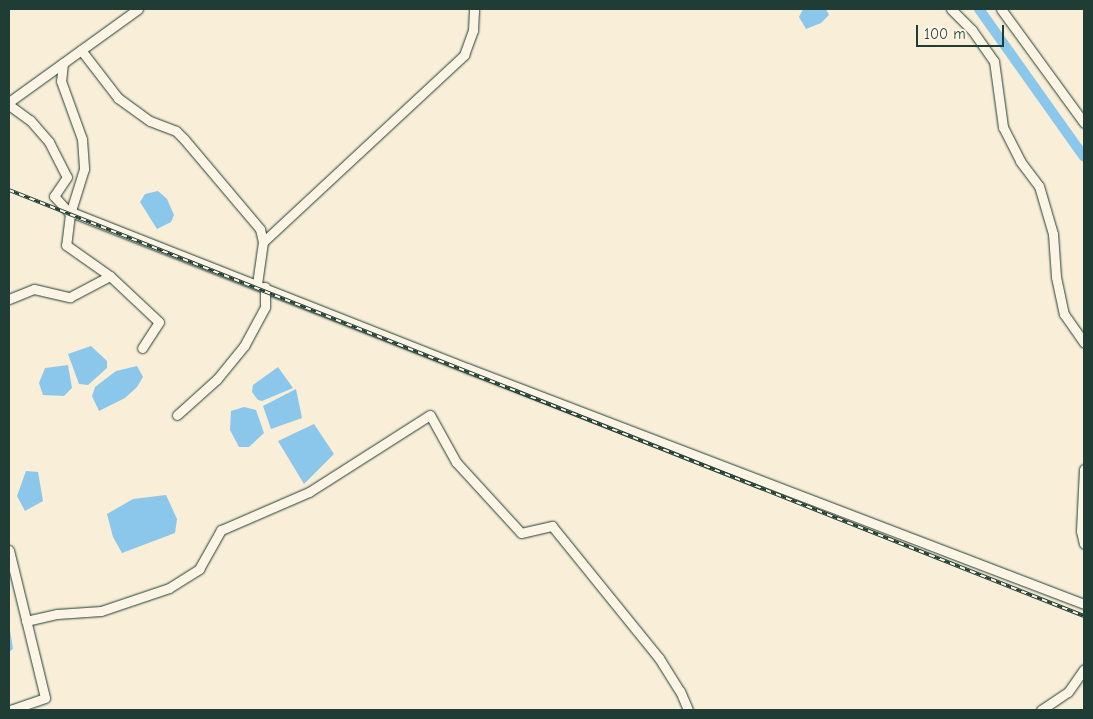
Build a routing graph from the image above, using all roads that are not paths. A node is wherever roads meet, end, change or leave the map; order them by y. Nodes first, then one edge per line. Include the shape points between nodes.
1 (138, 9) edge
2 (474, 9) edge
3 (952, 9) edge
4 (1001, 9) edge
5 (81, 50) junction
6 (64, 63) junction
7 (9, 103) edge
8 (1084, 123) edge
9 (70, 213) junction
10 (262, 242) junction
11 (110, 276) junction
12 (261, 285) junction
13 (9, 299) edge
14 (1084, 343) edge
15 (142, 348) dead end
16 (177, 416) dead end
17 (1084, 469) edge
18 (1084, 544) edge
19 (9, 550) edge
20 (1084, 604) edge
21 (26, 621) junction
22 (1084, 669) edge
23 (11, 710) edge
24 (688, 710) edge
25 (1041, 710) edge

1 - 5 street
2 - 10 street via 473,30 464,55
3 - 14 street via 994,60 1003,127 1020,161 1039,186 1053,234 1056,277 1064,314
4 - 8 street
5 - 6 street
5 - 10 street via 118,98 150,121 176,131 184,139 260,229
6 - 7 street
6 - 9 street via 61,81 82,138 84,169
7 - 9 street via 49,142 67,177 54,196
9 - 11 street via 66,245
9 - 12 street
10 - 12 street
11 - 13 street via 70,297 34,289
11 - 15 street via 160,322
12 - 16 street via 266,306 244,346 217,379
12 - 20 street via 467,368
17 - 18 street via 1081,531
19 - 21 street
21 - 23 street via 45,698
21 - 24 street via 57,614 101,611 169,588 199,569 221,530 309,492 430,414 456,462 521,533 552,526 658,658 680,690
22 - 25 street via 1068,692

